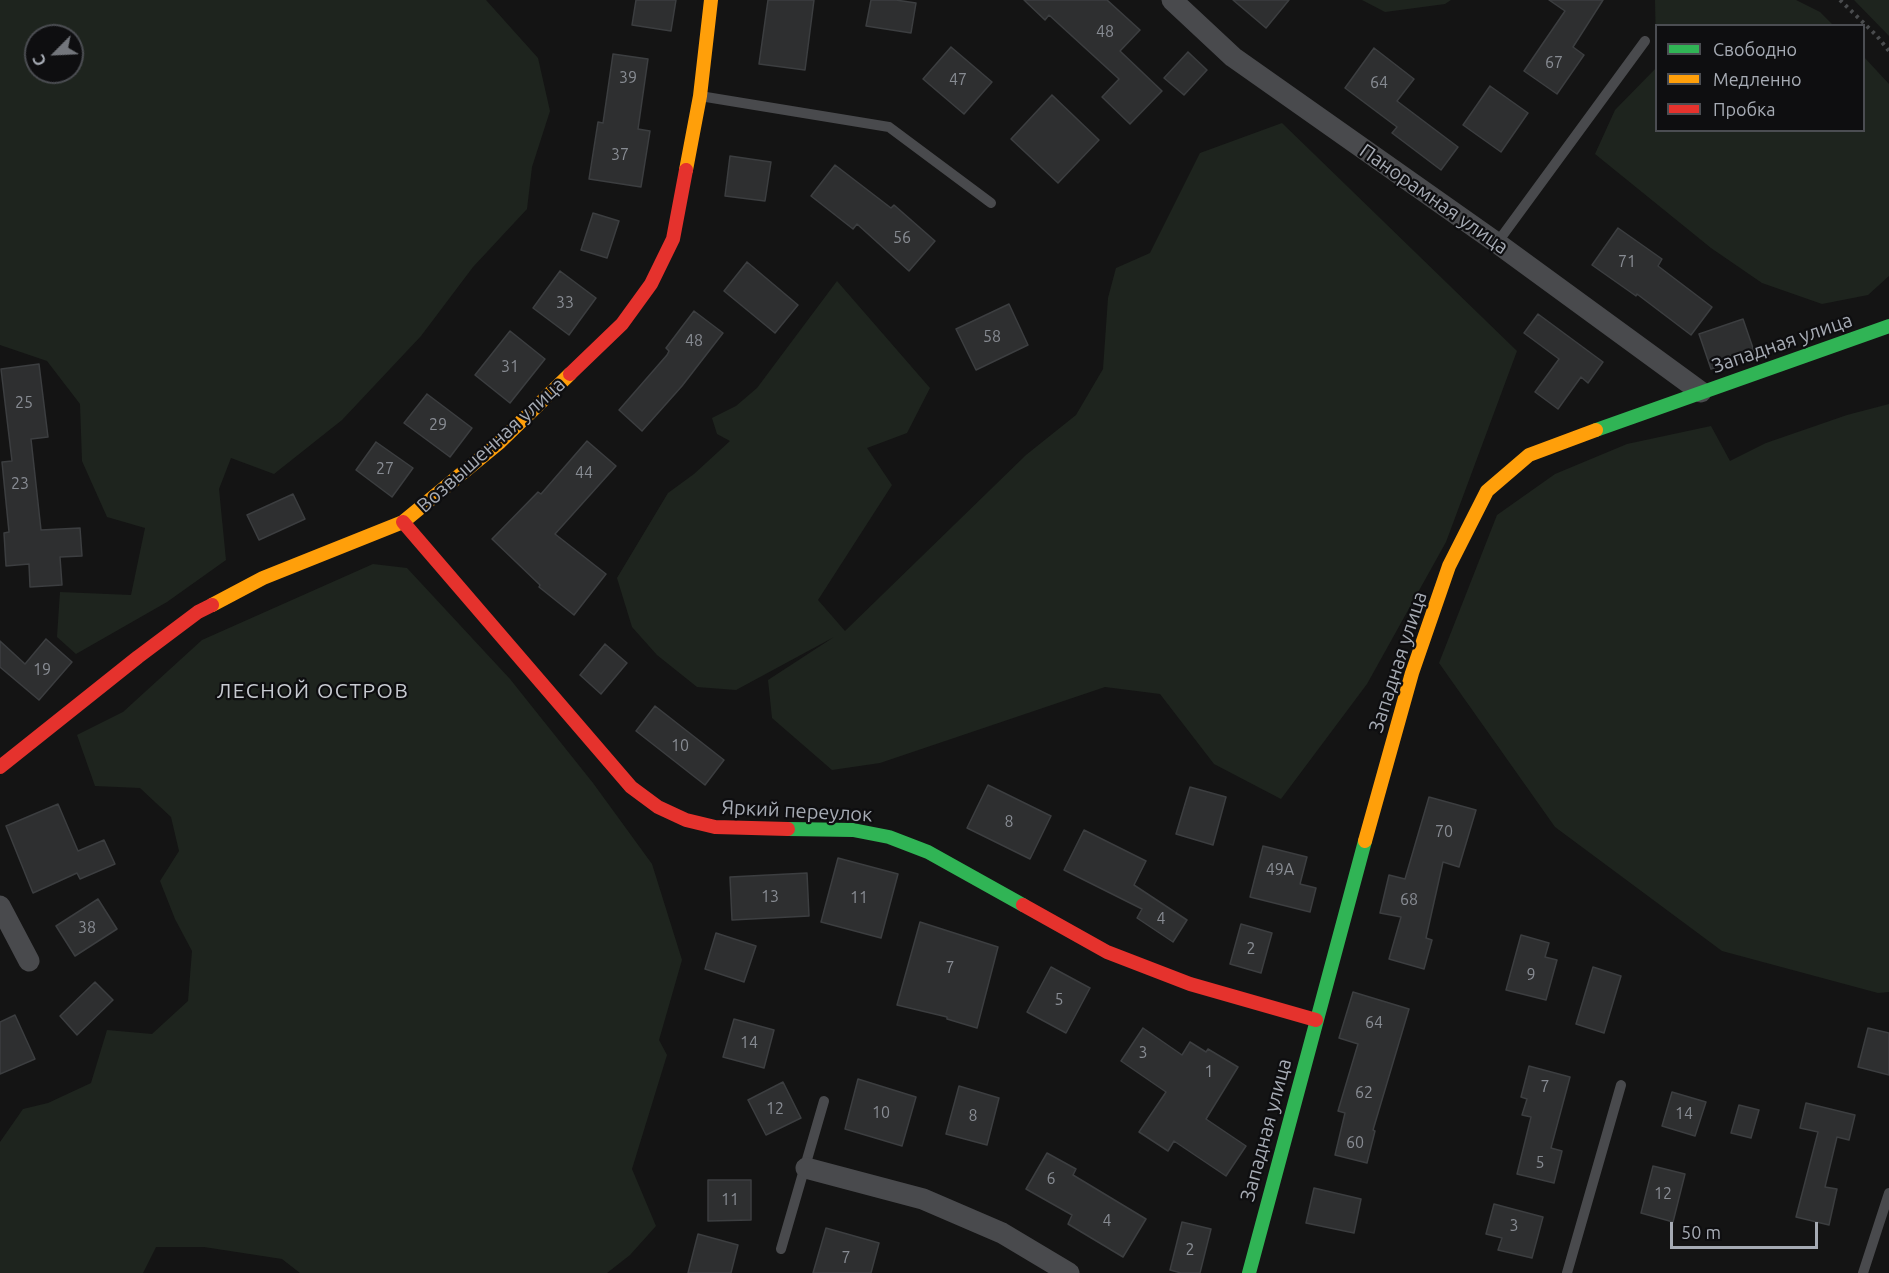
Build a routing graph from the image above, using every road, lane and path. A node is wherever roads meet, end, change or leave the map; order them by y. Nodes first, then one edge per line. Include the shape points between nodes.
1 (711, 0) edge
2 (1172, 0) edge
3 (1840, 0) edge
4 (1864, 24) edge
5 (1865, 25) edge
6 (1644, 41) dead end
7 (1889, 51) edge
8 (700, 96) junction
9 (991, 203) dead end
10 (1497, 243) junction
11 (1889, 326) edge
12 (1701, 392) junction
13 (403, 522) junction
14 (0, 767) edge
15 (0, 906) edge
16 (29, 962) dead end
17 (1316, 1020) junction
18 (1621, 1085) dead end
19 (824, 1101) dead end
20 (806, 1168) junction
21 (1889, 1193) edge
22 (781, 1249) dead end
23 (1069, 1273) edge
24 (1249, 1273) edge
25 (1567, 1273) edge
26 (1863, 1273) edge

1 - 8 street, Возвышенная улица
2 - 10 street, Панорамная улица via 1233,57
3 - 4 path
5 - 7 path
6 - 10 lane
8 - 9 lane via 889,127
8 - 13 street, Возвышенная улица via 673,239 651,284 622,324 500,442
10 - 12 street, Панорамная улица
11 - 12 street, Западная улица
12 - 17 street, Западная улица via 1529,455 1487,491 1449,566 1412,673
13 - 14 street, Возвышенная улица via 263,578 198,612
13 - 17 street, Яркий переулок via 631,787 658,807 715,827 853,830 889,837 928,852 1107,952 1190,984
15 - 16 street
17 - 24 street, Западная улица
18 - 25 lane
19 - 20 lane
20 - 22 lane
20 - 23 street via 923,1199 1002,1233
21 - 26 lane

